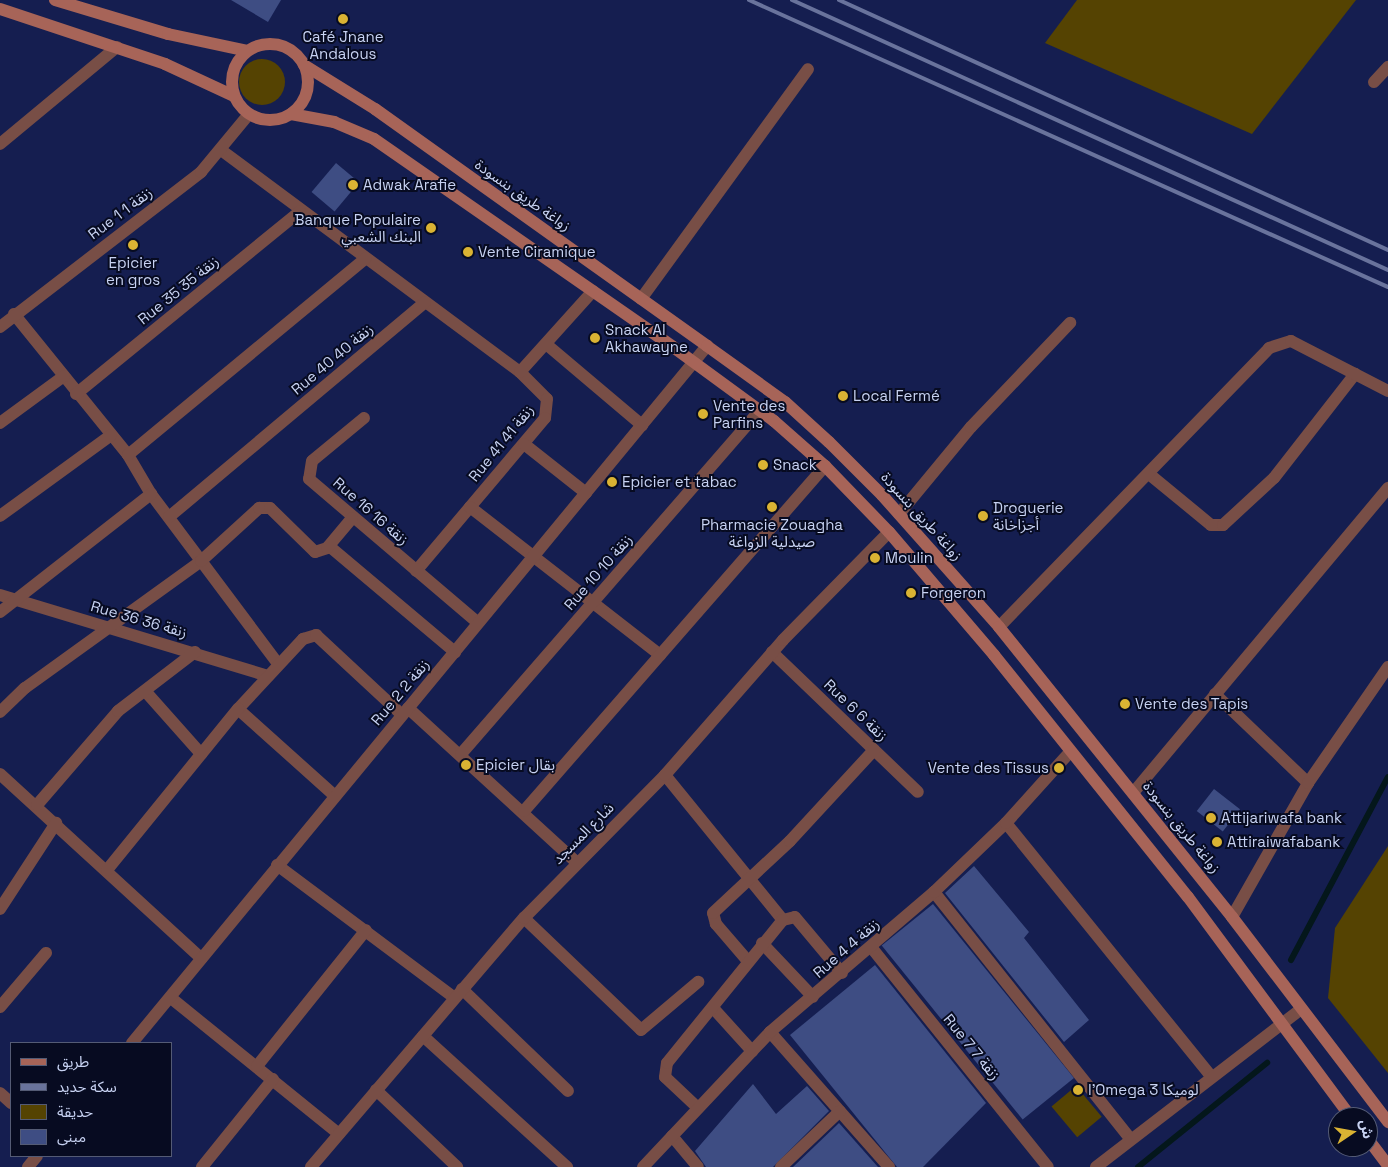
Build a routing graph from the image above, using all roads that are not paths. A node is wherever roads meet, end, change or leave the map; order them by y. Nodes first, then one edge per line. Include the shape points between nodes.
1 (55, 0) edge
2 (0, 9) edge
3 (117, 47) junction
4 (247, 51) junction
5 (304, 65) junction
6 (1388, 67) edge
7 (808, 69) dead end
8 (1374, 82) dead end
9 (234, 96) junction
10 (248, 114) junction
11 (291, 114) junction
12 (0, 144) edge
13 (221, 150) junction
14 (300, 211) junction
15 (365, 259) junction
16 (593, 291) junction
17 (641, 299) junction
18 (425, 302) junction
19 (14, 314) junction
20 (1070, 323) dead end
21 (0, 326) edge
22 (546, 344) junction
23 (707, 346) junction
24 (694, 362) junction
25 (520, 372) junction
26 (1355, 374) junction
27 (64, 376) junction
28 (1388, 391) edge
29 (76, 394) junction
30 (759, 411) junction
31 (364, 418) dead end
32 (0, 423) edge
33 (642, 424) junction
34 (111, 435) junction
35 (524, 444) junction
36 (128, 455) junction
37 (825, 466) junction
38 (1149, 474) junction
39 (1388, 488) edge
40 (586, 493) junction
41 (151, 494) junction
42 (470, 507) junction
43 (899, 514) junction
44 (0, 516) edge
45 (169, 517) junction
46 (352, 518) junction
47 (889, 532) junction
48 (329, 546) junction
49 (534, 556) junction
50 (201, 561) junction
51 (416, 571) junction
52 (0, 595) edge
53 (16, 600) junction
54 (593, 602) junction
55 (0, 612) edge
56 (478, 623) junction
57 (113, 628) junction
58 (999, 628) junction
59 (194, 652) junction
60 (455, 652) junction
61 (772, 652) junction
62 (660, 655) junction
63 (278, 664) junction
64 (1388, 667) edge
65 (268, 676) junction
66 (146, 692) junction
67 (1215, 694) junction
68 (238, 709) junction
69 (0, 712) edge
70 (405, 712) junction
71 (874, 750) junction
72 (1069, 753) junction
73 (201, 754) junction
74 (461, 754) junction
75 (666, 775) junction
76 (1, 778) edge
77 (1308, 783) junction
78 (918, 792) dead end
79 (1134, 793) junction
80 (335, 796) junction
81 (37, 804) junction
82 (524, 811) junction
83 (56, 823) junction
84 (1006, 823) junction
85 (576, 862) junction
86 (277, 865) junction
87 (107, 870) junction
88 (749, 879) junction
89 (934, 892) junction
90 (0, 909) edge
91 (1232, 917) junction
92 (524, 918) junction
93 (783, 920) junction
94 (366, 930) junction
95 (762, 943) junction
96 (871, 947) junction
97 (46, 953) dead end
98 (201, 958) junction
99 (747, 960) junction
100 (842, 973) junction
101 (698, 982) dead end
102 (459, 994) junction
103 (813, 997) junction
104 (170, 998) junction
105 (0, 1007) edge
106 (714, 1009) junction
107 (1301, 1009) junction
108 (1280, 1025) junction
109 (770, 1032) junction
110 (422, 1036) junction
111 (133, 1042) edge
112 (752, 1051) junction
113 (257, 1066) junction
114 (1210, 1075) junction
115 (273, 1080) junction
116 (376, 1090) junction
117 (568, 1091) dead end
118 (0, 1093) edge
119 (10, 1102) edge
120 (1343, 1107) edge
121 (698, 1108) junction
122 (840, 1111) junction
123 (1388, 1122) edge
124 (339, 1134) junction
125 (672, 1136) junction
126 (1130, 1138) junction
127 (1378, 1152) edge
128 (36, 1157) edge
129 (1388, 1166) edge
130 (28, 1167) edge
131 (202, 1167) edge
132 (311, 1167) edge
133 (457, 1167) edge
134 (567, 1167) edge
135 (644, 1167) edge
136 (698, 1167) edge
137 (781, 1167) edge
138 (889, 1167) edge
139 (1048, 1167) edge
140 (1096, 1167) edge

1 - 4 main road via 168,34
2 - 3 main road
3 - 9 main road
3 - 12 street
4 - 5 main road via 263,44 281,46
4 - 9 main road via 233,71
5 - 11 main road via 307,92
5 - 17 main road, زواغة طريق بنسودة via 375,109
6 - 8 street
7 - 17 street
9 - 10 main road
10 - 11 main road via 267,121
10 - 13 street, Rue 1 زنقة 1
11 - 16 main road via 334,122 374,140
13 - 14 street
13 - 19 street, Rue 1 زنقة 1 via 201,172
14 - 15 street
14 - 29 street, Rue 35 زنقة 35
15 - 18 street
15 - 36 street
16 - 22 street
16 - 24 main road
17 - 23 main road, زواغة طريق بنسودة
18 - 25 street
18 - 45 street, Rue 40 زنقة 40
19 - 21 street, Rue 1 زنقة 1
19 - 27 street
20 - 43 street via 972,427
22 - 25 street
22 - 33 street
23 - 24 street, Rue 2 زنقة 2
23 - 43 main road, زواغة طريق بنسودة via 785,402
24 - 30 main road
24 - 33 street, Rue 2 زنقة 2
25 - 35 street, Rue 41 زنقة 41 via 543,390 548,408
26 - 28 street
26 - 38 street via 1292,341 1280,342 1268,348
26 - 38 street via 1274,478 1223,525 1212,525
27 - 29 street
27 - 32 street
29 - 34 street
30 - 37 main road
30 - 54 street, Rue 10 زنقة 10
31 - 46 street, Rue 16 زنقة 16 via 312,461 308,472
33 - 40 street, Rue 2 زنقة 2
34 - 36 street
34 - 44 street
35 - 40 street
35 - 42 street, Rue 41 زنقة 41
36 - 41 street
37 - 47 main road
37 - 62 street
38 - 58 street
39 - 67 street
40 - 49 street, Rue 2 زنقة 2
41 - 45 street
41 - 53 street
42 - 49 street
42 - 51 street, Rue 41 زنقة 41
43 - 58 main road, زواغة طريق بنسودة
45 - 50 street
46 - 48 street
46 - 51 street, Rue 16 زنقة 16
47 - 61 street, شارع المسجد
47 - 72 main road via 994,655
48 - 50 street via 316,552 308,549 264,506
48 - 60 street
49 - 54 street
49 - 56 street, Rue 2 زنقة 2
50 - 57 street
50 - 63 street
51 - 56 street, Rue 16 زنقة 16
52 - 53 street, Rue 36 زنقة 36
53 - 55 street
53 - 57 street, Rue 36 زنقة 36
54 - 62 street
54 - 74 street, Rue 10 زنقة 10
56 - 60 street, Rue 2 زنقة 2
57 - 59 street, Rue 36 زنقة 36
57 - 69 street via 25,688
58 - 79 main road, زواغة طريق بنسودة
59 - 65 street, Rue 36 زنقة 36
59 - 66 street
60 - 70 street, Rue 2 زنقة 2
61 - 71 street, Rue 6 زنقة 6
61 - 75 street, شارع المسجد
62 - 82 street
63 - 65 street
63 - 70 street via 303,639 316,635
64 - 77 street
65 - 68 street
66 - 73 street
66 - 81 street via 93,736
67 - 77 street
67 - 79 street
68 - 73 street
68 - 80 street
70 - 74 street
70 - 80 street, Rue 2 زنقة 2
71 - 78 street, Rue 6 زنقة 6
71 - 88 street
72 - 84 street, Rue 4 زنقة 4
72 - 108 main road via 1188,897
73 - 87 street
74 - 82 street
75 - 85 street, شارع المسجد
75 - 88 street
76 - 81 street
77 - 91 street
79 - 91 main road, زواغة طريق بنسودة
80 - 86 street, Rue 2 زنقة 2
81 - 83 street
82 - 85 street
83 - 87 street
83 - 90 street
84 - 89 street, Rue 4 زنقة 4
84 - 114 street
85 - 92 street, شارع المسجد
86 - 94 street
86 - 98 street, Rue 2 زنقة 2
87 - 98 street
88 - 93 street
88 - 99 street via 713,913 716,924
89 - 96 street, Rue 4 زنقة 4
89 - 126 street
91 - 107 main road, زواغة طريق بنسودة
92 - 101 street via 641,1030
92 - 102 street, شارع المسجد
93 - 95 street
93 - 100 street via 795,917
94 - 102 street
94 - 113 street
95 - 99 street
95 - 103 street
96 - 100 street, Rue 4 زنقة 4
96 - 139 street, Rue 7 زنقة 7
97 - 105 street
98 - 104 street, Rue 2 زنقة 2
99 - 106 street
100 - 103 street, Rue 4 زنقة 4
102 - 110 street, شارع المسجد
102 - 117 street
103 - 109 street, Rue 4 زنقة 4
104 - 111 street, Rue 2 زنقة 2
104 - 113 street
106 - 112 street
106 - 121 street via 664,1070 671,1085
107 - 108 street
107 - 123 main road, زواغة طريق بنسودة
108 - 114 street
108 - 120 main road
109 - 112 street, Rue 4 زنقة 4
109 - 122 street
110 - 116 street, شارع المسجد
110 - 134 street
112 - 121 street, Rue 4 زنقة 4
113 - 115 street
114 - 126 street
115 - 124 street
115 - 131 street
116 - 124 street, شارع المسجد
116 - 133 street
118 - 119 street
121 - 125 street, Rue 4 زنقة 4
122 - 137 street
122 - 138 street
124 - 132 street, شارع المسجد
125 - 135 street, Rue 4 زنقة 4
125 - 136 street
126 - 140 street
127 - 129 main road
128 - 130 street

